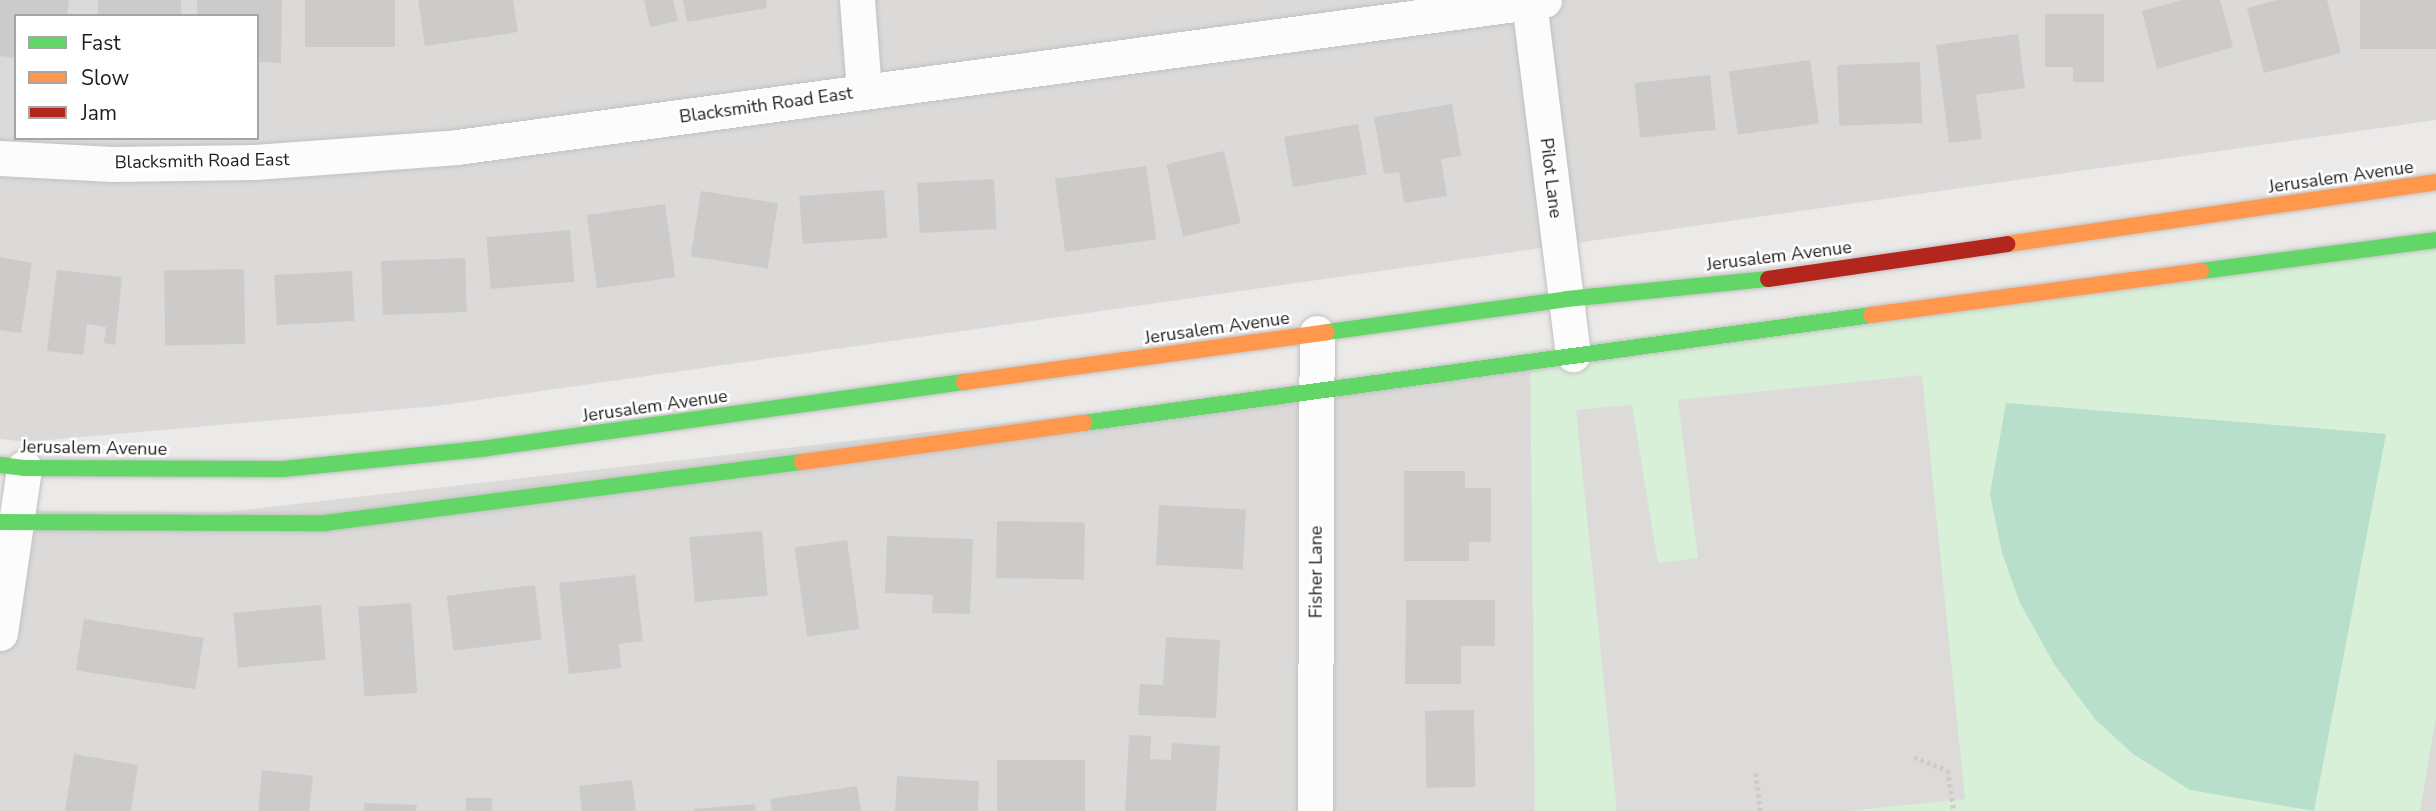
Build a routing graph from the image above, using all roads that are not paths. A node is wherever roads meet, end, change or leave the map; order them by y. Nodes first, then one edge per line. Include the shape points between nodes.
1 (857, 0) edge
2 (1536, 1) edge
3 (1326, 14) edge
4 (864, 91) junction
5 (0, 158) edge
6 (2436, 182) edge
7 (2436, 240) edge
8 (1567, 299) junction
9 (1317, 333) junction
10 (1573, 354) junction
11 (1317, 392) junction
12 (787, 441) dead end
13 (790, 464) junction
14 (12, 466) edge
15 (8, 522) edge
16 (0, 633) edge
17 (1315, 811) edge

1 - 4 street
2 - 3 street, Blacksmith Road East
2 - 8 street, Pilot Lane
3 - 4 street, Blacksmith Road East
4 - 5 street, Blacksmith Road East via 443,148 255,162 112,164
6 - 8 main road, Jerusalem Avenue via 1768,279
7 - 10 main road
8 - 9 main road, Jerusalem Avenue
8 - 10 street, Pilot Lane
9 - 11 street, Fisher Lane
9 - 14 main road, Jerusalem Avenue via 783,413 283,469
10 - 11 main road
11 - 13 main road
11 - 17 street, Fisher Lane
12 - 13 main road
13 - 15 main road via 325,523
14 - 15 street
15 - 16 street

